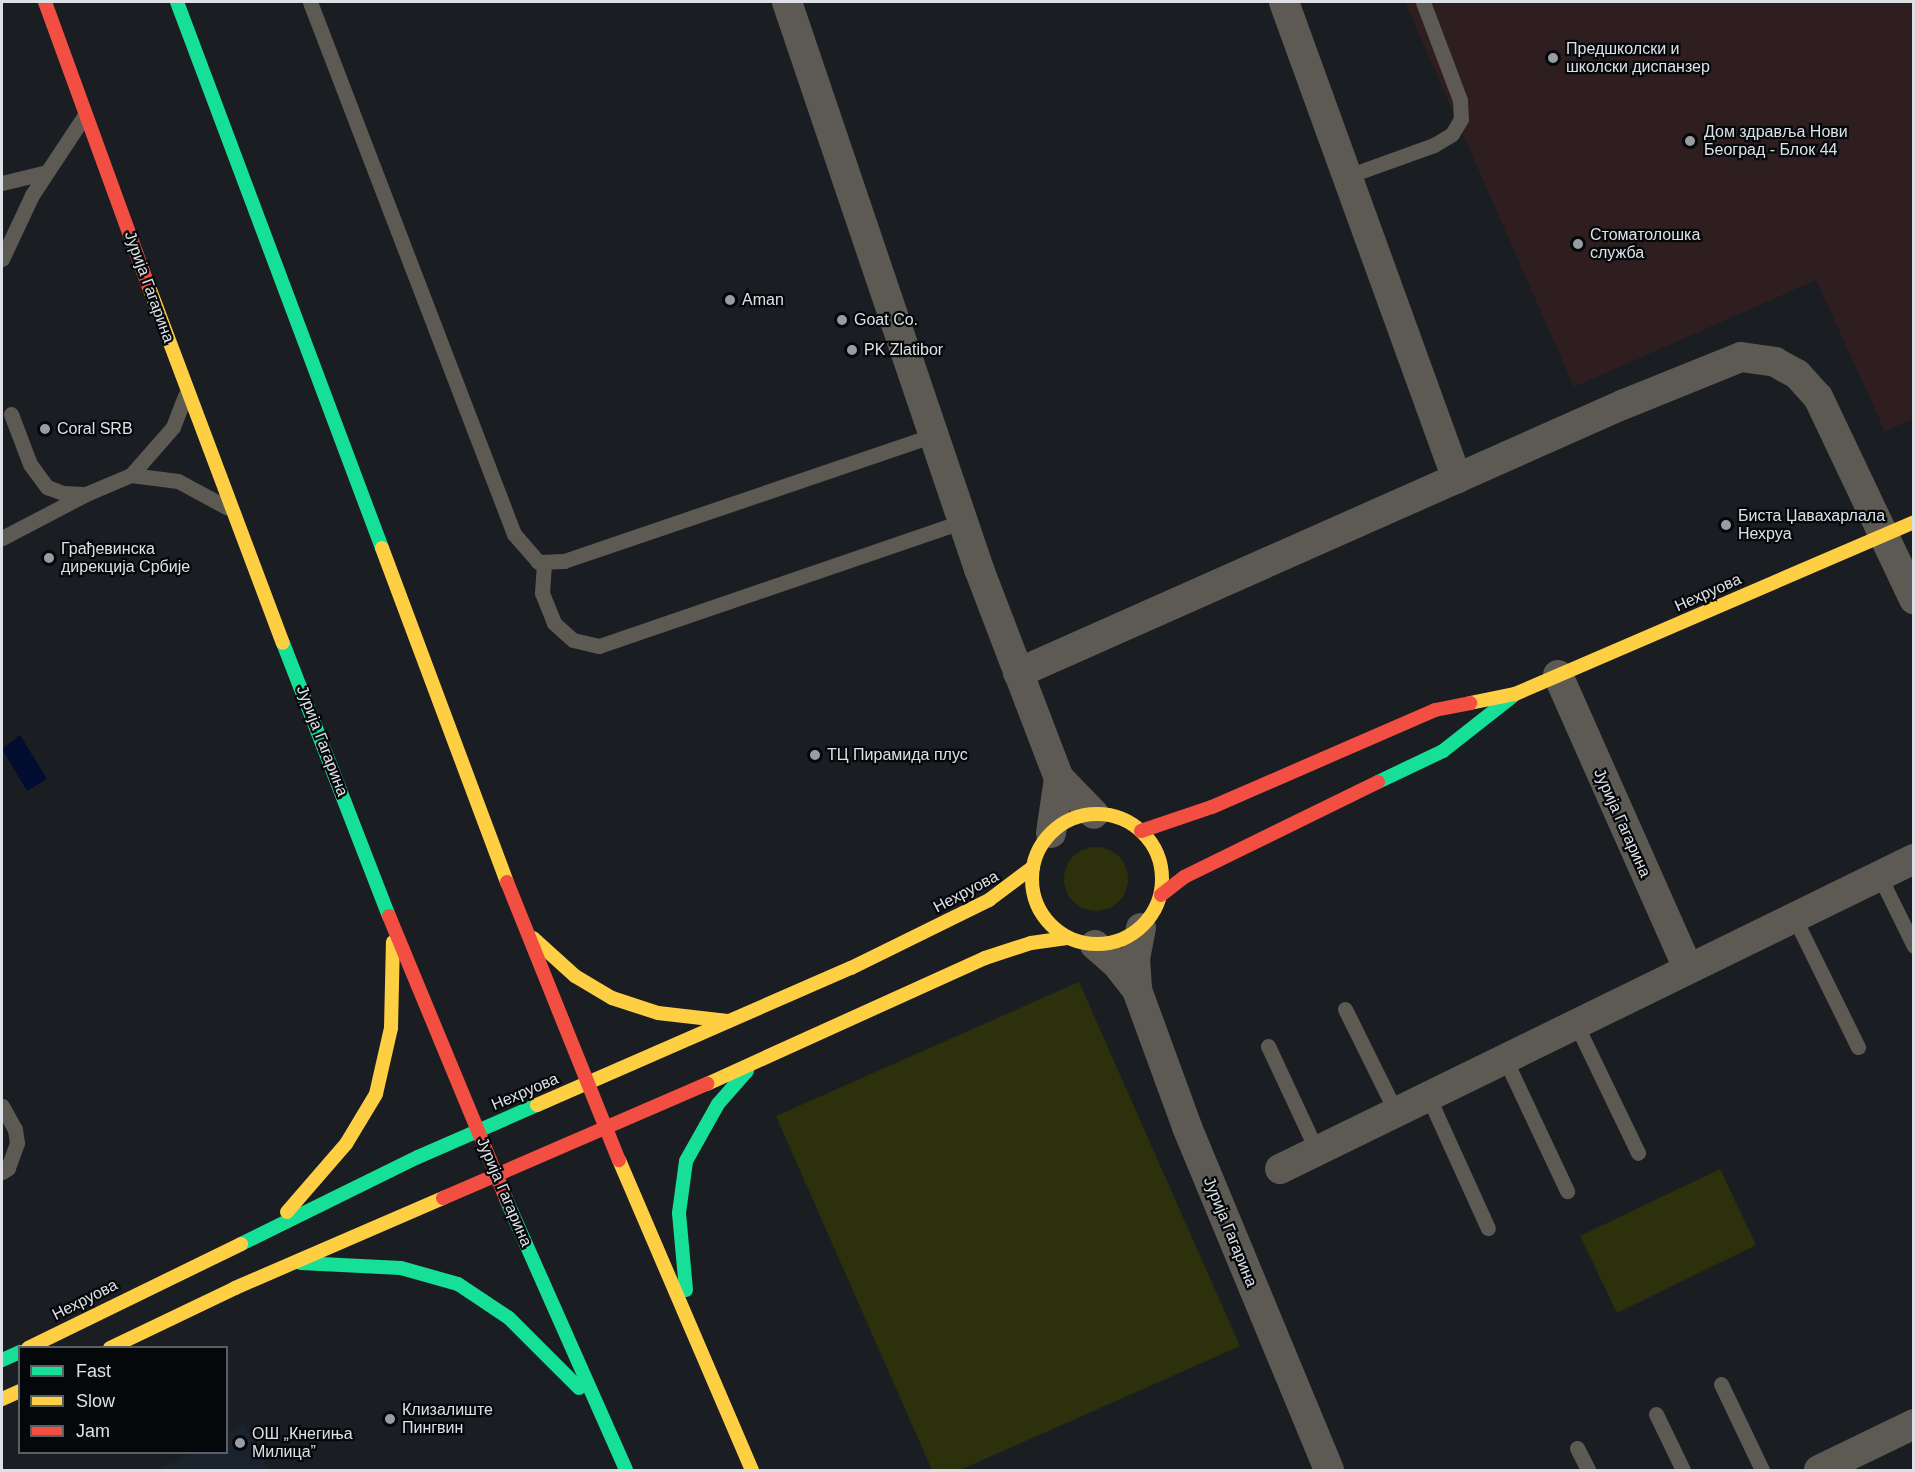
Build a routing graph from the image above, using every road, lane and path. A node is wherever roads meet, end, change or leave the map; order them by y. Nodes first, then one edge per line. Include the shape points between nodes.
1 (45, 2) edge
2 (177, 2) edge
3 (310, 2) edge
4 (787, 2) edge
5 (1287, 2) edge
6 (1423, 2) edge
7 (85, 115) junction
8 (47, 172) junction
9 (1348, 176) junction
10 (2, 183) edge
11 (2, 259) edge
12 (187, 391) junction
13 (11, 414) dead end
14 (932, 436) junction
15 (131, 475) junction
16 (1457, 479) junction
17 (86, 494) junction
18 (231, 510) junction
19 (962, 522) junction
20 (1914, 522) edge
21 (1884, 535) junction
22 (2, 538) edge
23 (544, 564) junction
24 (1914, 599) edge
25 (1018, 673) junction
26 (1558, 675) junction
27 (1515, 694) junction
28 (1059, 778) junction
29 (1094, 814) junction
30 (1141, 831) junction
31 (1051, 833) junction
32 (1914, 858) edge
33 (1033, 867) junction
34 (1879, 875) junction
35 (1161, 895) junction
36 (1794, 917) junction
37 (393, 922) junction
38 (1141, 928) junction
39 (525, 930) junction
40 (1067, 938) junction
41 (1095, 945) junction
42 (1914, 946) edge
43 (1688, 969) junction
44 (1137, 990) junction
45 (1345, 1009) dead end
46 (732, 1022) junction
47 (1576, 1024) junction
48 (1268, 1046) dead end
49 (1858, 1047) dead end
50 (1505, 1059) junction
51 (752, 1065) junction
52 (587, 1084) junction
53 (1428, 1096) junction
54 (2, 1106) edge
55 (1396, 1112) junction
56 (605, 1129) junction
57 (478, 1130) junction
58 (1317, 1151) junction
59 (1638, 1153) dead end
60 (1280, 1169) dead end
61 (2, 1172) edge
62 (494, 1173) junction
63 (1567, 1191) dead end
64 (275, 1225) junction
65 (1488, 1228) dead end
66 (293, 1262) junction
67 (30, 1346) edge
68 (112, 1346) edge
69 (18, 1353) edge
70 (702, 1356) junction
71 (2, 1360) edge
72 (1721, 1384) dead end
73 (18, 1391) edge
74 (2, 1399) edge
75 (598, 1410) junction
76 (1656, 1414) dead end
77 (1914, 1424) edge
78 (1577, 1448) dead end
79 (1828, 1469) edge
80 (626, 1470) edge
81 (752, 1470) edge
82 (1329, 1470) edge
83 (1588, 1470) edge
84 (1683, 1470) edge
85 (1762, 1470) edge

1 - 7 main road, Јурија Гагарина
2 - 39 main road
3 - 23 lane via 514,534 532,558
4 - 14 street
5 - 9 street
6 - 9 lane via 1460,100 1461,119 1452,134 1434,145
7 - 8 lane
7 - 12 main road, Јурија Гагарина
8 - 10 lane
8 - 11 lane
9 - 16 street
12 - 15 lane via 173,427
12 - 18 main road, Јурија Гагарина
13 - 17 lane via 30,464 47,487 63,493
14 - 19 street
14 - 23 lane via 564,561
15 - 17 lane
15 - 18 lane via 178,481
16 - 21 street via 1688,376 1741,357 1775,362 1797,375 1818,397
16 - 25 street
17 - 22 lane
18 - 37 main road, Јурија Гагарина
19 - 23 lane via 599,646 573,640 554,623 542,593
19 - 25 street
20 - 21 main road, Нехруова
21 - 24 street
21 - 26 main road, Нехруова
25 - 28 street
26 - 27 main road, Нехруова
26 - 43 street, Јурија Гагарина
27 - 30 main road, Нехруова via 1435,710 1212,807
27 - 35 main road, Нехруова via 1443,751 1184,877
28 - 29 street
28 - 31 street
29 - 30 main road via 1114,816
29 - 31 main road via 1071,819
30 - 35 main road via 1160,860
31 - 33 main road
32 - 34 street
33 - 40 main road via 1038,908
33 - 46 main road, Нехруова via 989,900
34 - 36 street
34 - 42 lane
35 - 38 main road
36 - 43 street
36 - 49 lane
37 - 57 main road, Јурија Гагарина
37 - 64 main road via 391,1028 376,1094 346,1144
38 - 41 main road via 1120,941
38 - 44 street, Јурија Гагарина via 1135,958
39 - 46 main road via 575,976 612,998 658,1013
39 - 52 main road
40 - 41 main road
40 - 51 main road via 1031,943 985,958
41 - 44 street, Јурија Гагарина via 1116,963
43 - 47 street
44 - 82 street, Јурија Гагарина via 1187,1126
45 - 55 lane
46 - 52 main road, Нехруова
47 - 50 street
47 - 59 lane
48 - 58 lane
50 - 53 street
50 - 63 lane
51 - 56 main road
51 - 70 main road via 700,1131 686,1161 681,1185 680,1244
52 - 56 main road
52 - 57 main road, Нехруова
53 - 55 street
53 - 65 lane
54 - 61 lane via 15,1129 17,1143 8,1168
55 - 58 street
56 - 62 main road
56 - 70 main road
57 - 62 main road, Јурија Гагарина
57 - 64 main road, Нехруова
58 - 60 street
62 - 66 main road
62 - 75 main road, Јурија Гагарина
64 - 67 main road, Нехруова
66 - 68 main road
66 - 75 main road via 401,1268 458,1284 509,1318 556,1362
69 - 71 main road
70 - 81 main road
72 - 85 lane
73 - 74 main road
75 - 80 main road, Јурија Гагарина
76 - 84 lane
77 - 79 street
78 - 83 lane

